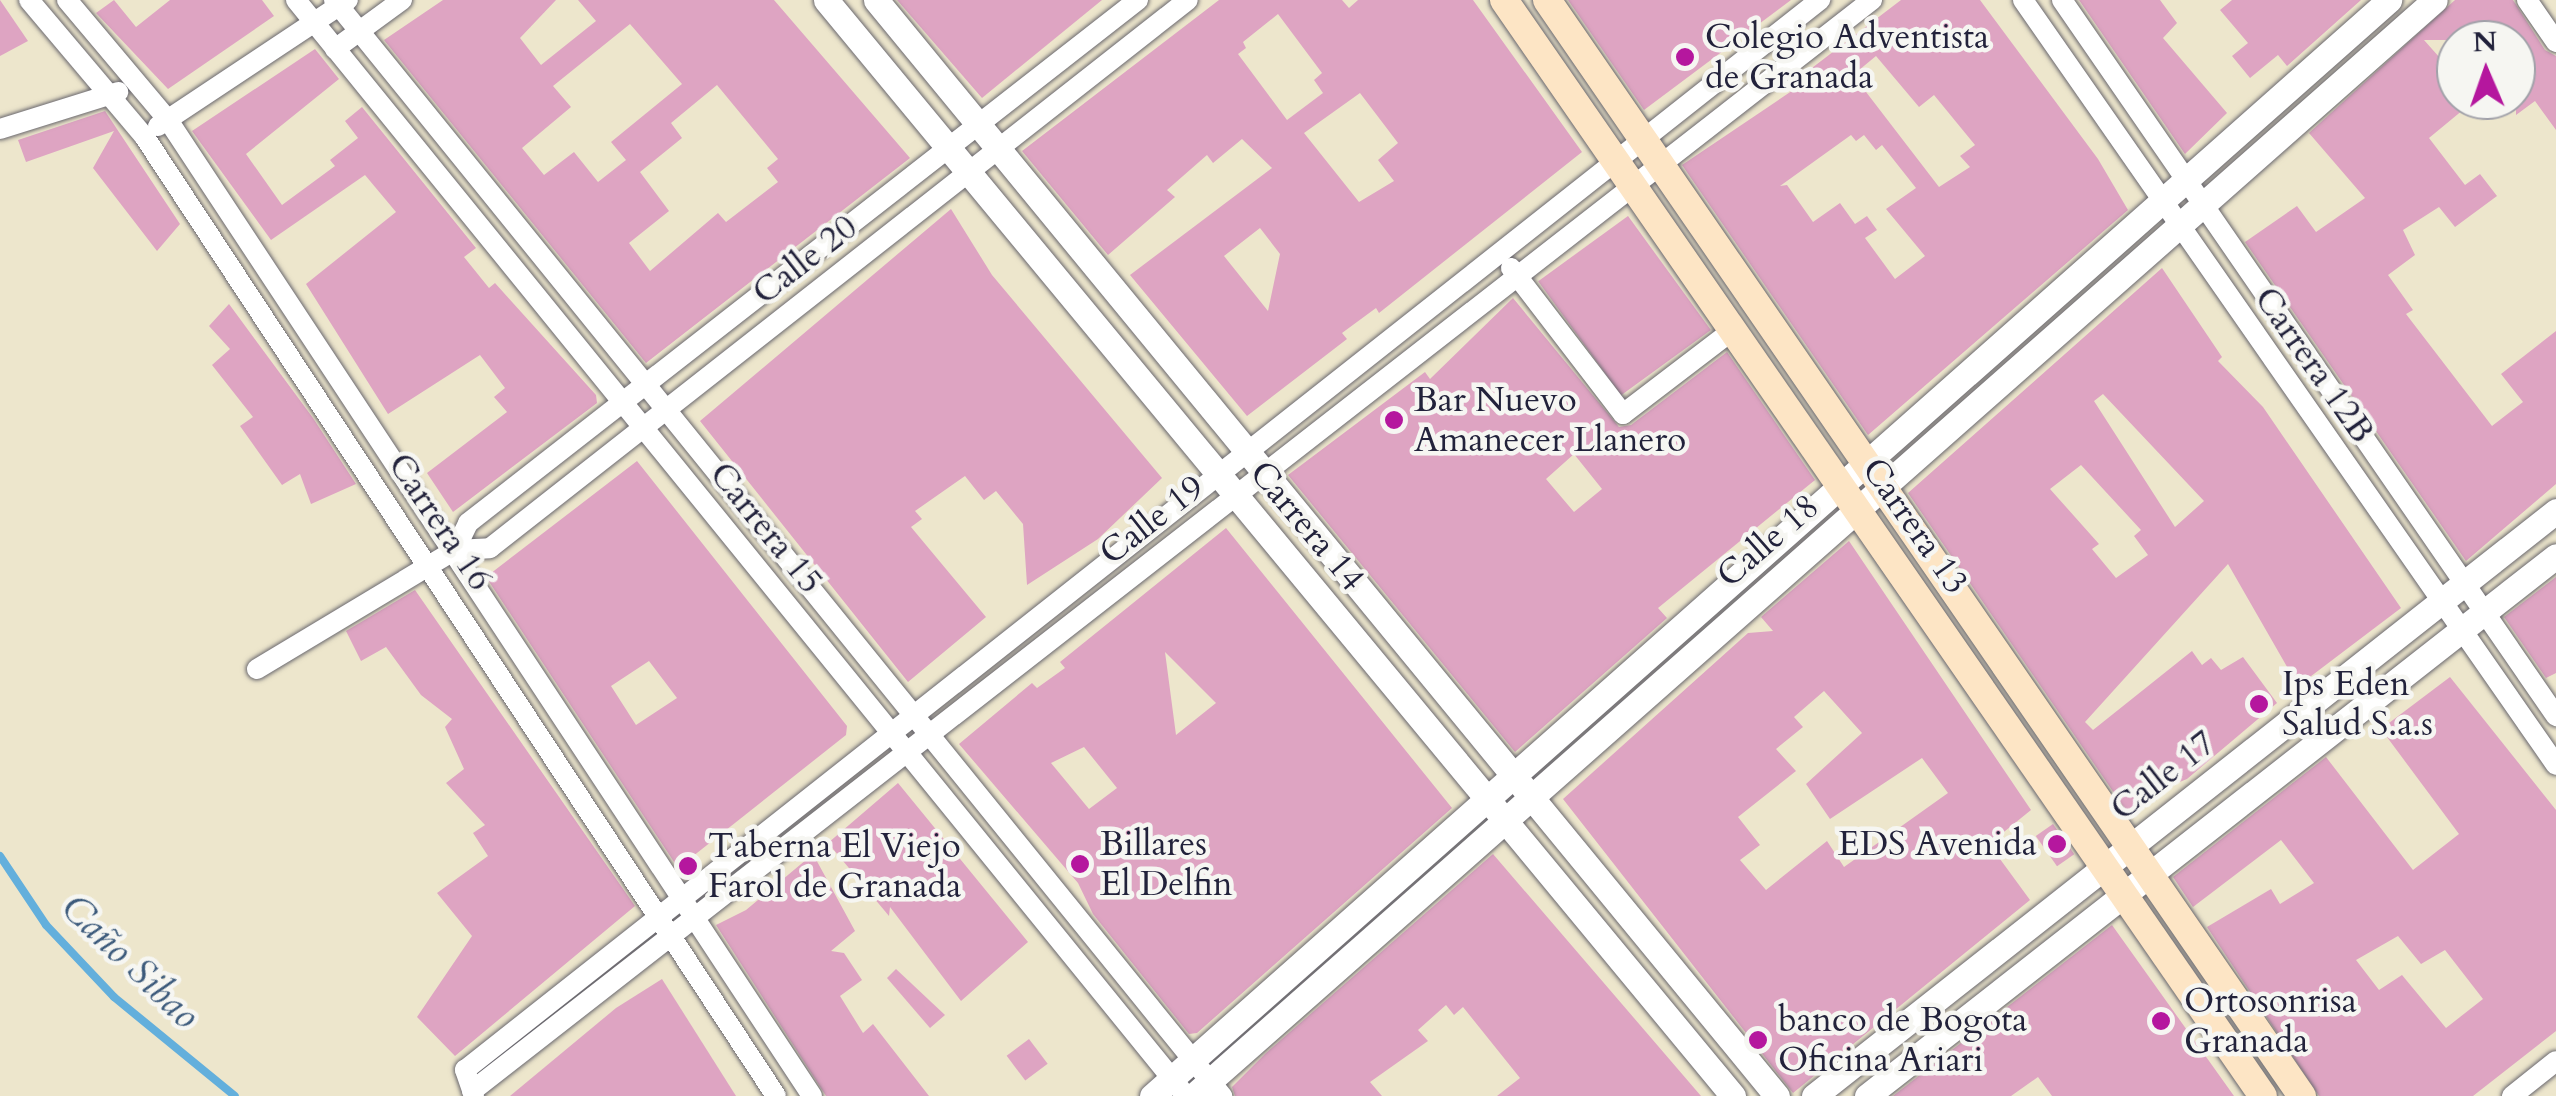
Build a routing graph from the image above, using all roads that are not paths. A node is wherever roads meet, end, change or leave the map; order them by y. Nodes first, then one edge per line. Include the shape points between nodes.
1 (29, 0) edge
2 (67, 0) edge
3 (296, 0) edge
4 (402, 0) edge
5 (826, 0) edge
6 (876, 0) edge
7 (1138, 0) edge
8 (1188, 0) edge
9 (1504, 0) edge
10 (1547, 0) edge
11 (1820, 0) edge
12 (1828, 0) edge
13 (1872, 0) edge
14 (2023, 0) edge
15 (2062, 0) edge
16 (2389, 0) edge
17 (2434, 0) edge
18 (2527, 0) edge
19 (340, 2) edge
20 (1848, 19) junction
21 (316, 25) junction
22 (358, 30) junction
23 (2556, 42) edge
24 (335, 49) junction
25 (139, 86) junction
26 (110, 95) junction
27 (168, 120) junction
28 (978, 124) junction
29 (0, 129) edge
30 (144, 136) junction
31 (1643, 140) junction
32 (949, 148) junction
33 (998, 149) junction
34 (1616, 161) junction
35 (1660, 165) junction
36 (968, 172) junction
37 (2187, 180) junction
38 (1634, 186) junction
39 (2163, 202) junction
40 (2200, 206) junction
41 (2178, 226) junction
42 (1500, 253) junction
43 (1517, 276) junction
44 (782, 281) junction
45 (800, 305) junction
46 (1406, 328) junction
47 (1733, 330) junction
48 (1422, 350) junction
49 (646, 384) junction
50 (623, 402) junction
51 (666, 409) junction
52 (644, 428) junction
53 (1248, 452) junction
54 (1264, 473) junction
55 (1219, 475) junction
56 (1875, 477) junction
57 (1236, 495) junction
58 (1850, 498) junction
59 (2556, 511) edge
60 (455, 550) junction
61 (2556, 556) edge
62 (428, 564) junction
63 (804, 580) junction
64 (2451, 594) junction
65 (783, 600) junction
66 (1371, 603) junction
67 (2485, 612) junction
68 (1038, 618) junction
69 (1344, 626) junction
70 (2461, 630) junction
71 (1054, 637) junction
72 (257, 669) dead end
73 (914, 715) junction
74 (2556, 716) edge
75 (568, 721) junction
76 (1476, 730) junction
77 (542, 734) junction
78 (892, 734) junction
79 (929, 734) junction
80 (907, 752) junction
81 (1450, 754) junction
82 (2556, 765) edge
83 (603, 774) junction
84 (577, 788) junction
85 (1524, 788) junction
86 (1498, 811) junction
87 (2130, 846) junction
88 (2104, 867) junction
89 (2150, 874) junction
90 (2123, 895) junction
91 (683, 898) junction
92 (660, 916) junction
93 (695, 916) junction
94 (672, 934) junction
95 (1192, 1058) junction
96 (2556, 1062) edge
97 (470, 1085) edge
98 (1189, 1090) edge
99 (776, 1096) edge
100 (812, 1096) edge
101 (1733, 1096) edge
102 (1776, 1096) edge
103 (1814, 1096) edge
104 (1867, 1096) edge
105 (2263, 1096) edge
106 (2302, 1096) edge
107 (2512, 1096) edge

1 - 26 street, Carrera 16
2 - 25 street, Carrera 16
3 - 21 street, Carrera 15
4 - 22 street
5 - 32 street, Carrera 14
6 - 28 street, Carrera 14
7 - 28 street, Calle 20
8 - 33 street, Calle 20
9 - 34 main road, Carrera 13
10 - 31 main road, Carrera 13
11 - 31 street, Calle 19
12 - 20 street
13 - 20 street, Calle 19
14 - 39 street, Carrera 12B
15 - 37 street, Carrera 12B
16 - 37 street, Calle 18
17 - 40 street, Calle 18
18 - 23 street
19 - 21 street
19 - 22 street, Carrera 15
20 - 35 street, Calle 19
21 - 24 street, Carrera 15
21 - 27 street
22 - 24 street
22 - 49 street, Carrera 15
24 - 50 street, Carrera 15
25 - 26 street
25 - 27 street, Carrera 16
26 - 29 street
26 - 30 street, Carrera 16
27 - 30 street
27 - 60 street, Carrera 16
28 - 32 street, Calle 20
28 - 33 street, Carrera 14
30 - 62 street, Carrera 16
31 - 34 street, Calle 19
31 - 35 main road, Carrera 13
32 - 36 street, Carrera 14
32 - 44 street, Calle 20
33 - 36 street, Calle 20
33 - 53 street, Carrera 14
34 - 38 main road, Carrera 13
34 - 42 street, Calle 19
35 - 38 street, Calle 19
35 - 56 main road, Carrera 13
36 - 45 street, Calle 20
36 - 55 street, Carrera 14
37 - 39 street, Calle 18
37 - 40 street, Carrera 12B
38 - 43 street, Calle 19
38 - 47 main road, Carrera 13
39 - 41 street, Carrera 12B
39 - 56 street, Calle 18
40 - 41 street, Calle 18
40 - 64 street, Carrera 12B
41 - 56 street, Calle 18
41 - 64 street, Carrera 12B
42 - 43 street
42 - 46 street, Calle 19
43 - 47 street via 1623,414
43 - 48 street, Calle 19
44 - 45 street
44 - 49 street, Calle 20
45 - 51 street, Calle 20
46 - 48 street
46 - 53 street, Calle 19
47 - 58 main road, Carrera 13
48 - 54 street, Calle 19
49 - 50 street, Calle 20
49 - 51 street, Carrera 15
50 - 52 street, Carrera 15
50 - 60 street, Calle 20 via 468,523
51 - 52 street, Calle 20
51 - 63 street, Carrera 15
52 - 60 street, Calle 20 via 490,548
52 - 65 street, Carrera 15
53 - 54 street, Carrera 14
53 - 55 street, Calle 19
54 - 57 street, Calle 19
54 - 66 street, Carrera 14
55 - 57 street, Carrera 14
55 - 68 street, Calle 19
56 - 58 street, Calle 18
56 - 87 main road, Carrera 13
57 - 69 street, Carrera 14
57 - 71 street, Calle 19
58 - 85 street, Calle 18
58 - 88 main road, Carrera 13
59 - 64 street, Calle 17
60 - 62 street, Calle 20
60 - 75 street, Carrera 16
61 - 67 street, Calle 17
62 - 72 street, Calle 20
62 - 77 street, Carrera 16
63 - 65 street
63 - 73 street, Carrera 15
64 - 67 street, Carrera 12B
64 - 70 street, Carrera 12B
64 - 87 street, Calle 17
65 - 78 street, Carrera 15
66 - 69 street
66 - 76 street, Carrera 14
67 - 70 street, Calle 17
67 - 74 street, Carrera 12B
68 - 71 street
68 - 73 street, Calle 19
69 - 81 street, Carrera 14
70 - 82 street, Carrera 12B
70 - 89 street, Calle 17
71 - 79 street, Calle 19
73 - 78 street, Calle 19
73 - 79 street, Carrera 15
75 - 77 street
75 - 83 street, Carrera 16
76 - 81 street
76 - 85 street, Carrera 14
77 - 84 street, Carrera 16
78 - 80 street, Carrera 15
78 - 91 street, Calle 19
79 - 80 street, Calle 19
79 - 95 street, Carrera 15
80 - 93 street, Calle 19
80 - 98 street, Carrera 15
81 - 86 street, Carrera 14
83 - 84 street
83 - 91 street, Carrera 16
84 - 92 street, Carrera 16
85 - 86 street, Calle 18
85 - 102 street, Carrera 14
86 - 95 street, Calle 18
86 - 98 street, Calle 18
86 - 101 street, Carrera 14
87 - 88 street, Calle 17
87 - 89 main road, Carrera 13
88 - 90 main road, Carrera 13
88 - 103 street, Calle 17
89 - 90 street, Calle 17
89 - 106 main road, Carrera 13
90 - 104 street, Calle 17
90 - 105 main road, Carrera 13
91 - 92 street, Calle 19
91 - 93 street, Carrera 16
92 - 94 street, Carrera 16
92 - 97 street, Calle 19
93 - 94 street, Calle 19
93 - 100 street, Carrera 16
94 - 97 street, Calle 19
94 - 99 street, Carrera 16
95 - 98 street, Calle 18
96 - 107 street

